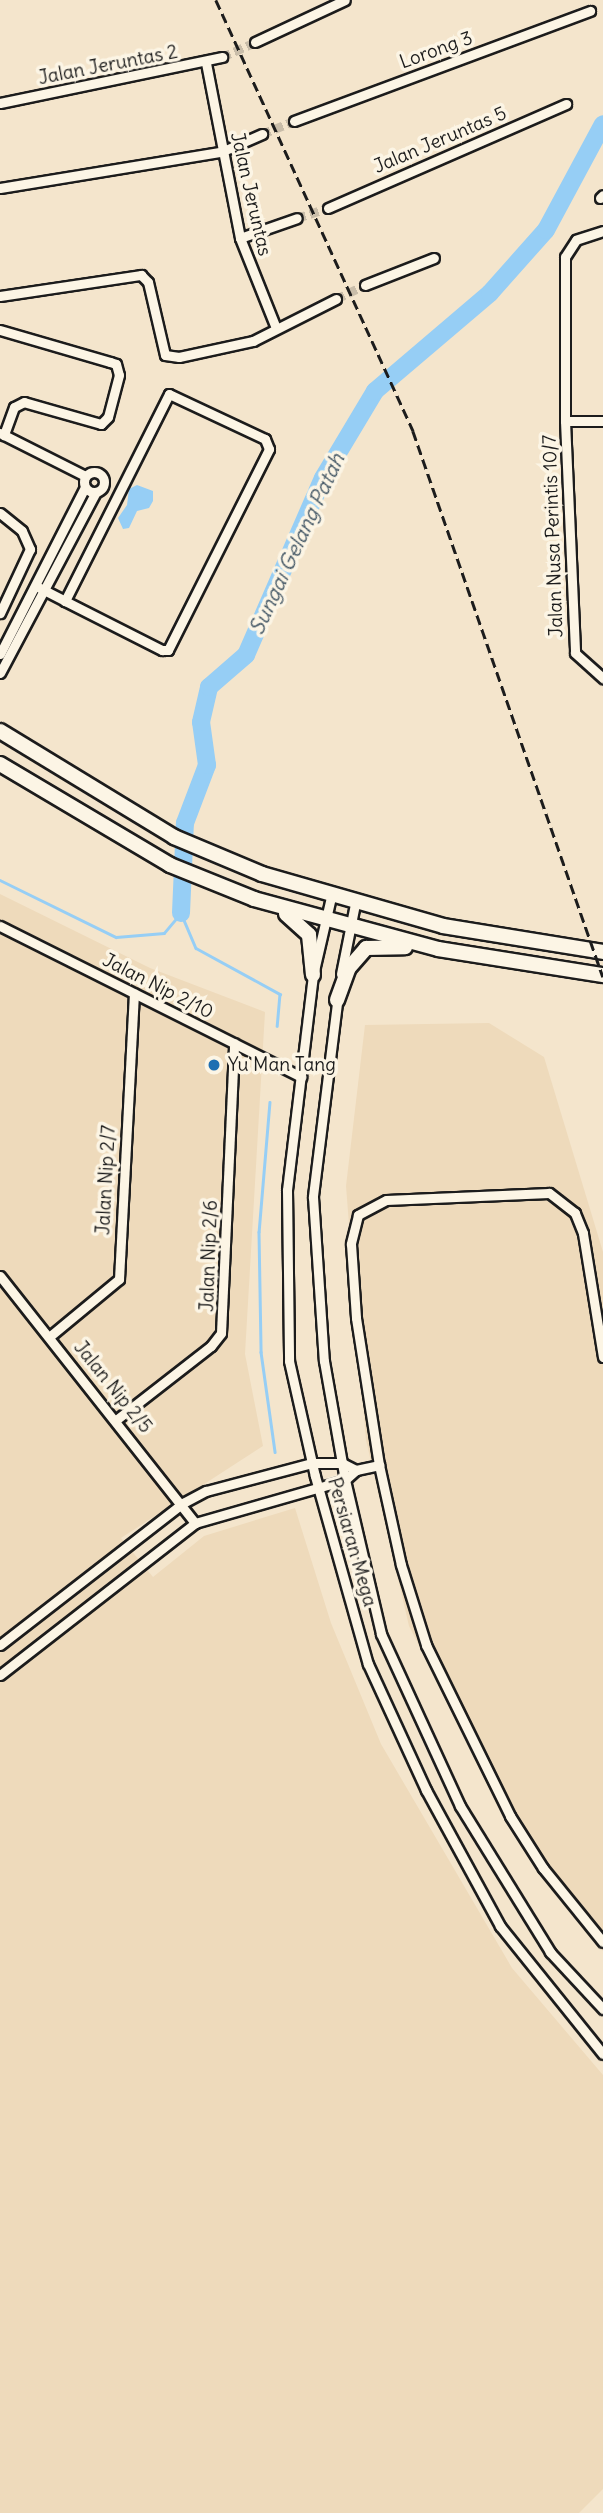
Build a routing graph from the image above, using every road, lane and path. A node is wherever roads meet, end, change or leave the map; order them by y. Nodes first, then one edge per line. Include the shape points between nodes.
1 (345, 0) edge
2 (590, 11) dead end
3 (255, 43) tunnel mouth
4 (222, 57) tunnel mouth
5 (206, 64) junction
6 (0, 103) edge
7 (566, 104) dead end
8 (294, 121) tunnel mouth
9 (262, 135) tunnel mouth
10 (221, 152) junction
11 (0, 188) edge
12 (328, 208) tunnel mouth
13 (298, 218) tunnel mouth
14 (603, 231) edge
15 (240, 238) junction
16 (434, 258) dead end
17 (365, 285) tunnel mouth
18 (0, 296) edge
19 (336, 299) tunnel mouth
20 (276, 328) junction
21 (0, 330) edge
22 (565, 421) junction
23 (603, 421) edge
24 (2, 434) edge
25 (85, 476) junction
26 (85, 487) junction
27 (96, 492) junction
28 (0, 513) edge
29 (36, 586) junction
30 (46, 591) junction
31 (65, 601) junction
32 (0, 613) edge
33 (3, 643) edge
34 (16, 651) junction
35 (0, 654) edge
36 (0, 673) edge
37 (603, 678) edge
38 (0, 731) edge
39 (0, 764) edge
40 (331, 897) junction
41 (254, 899) junction
42 (355, 904) junction
43 (325, 921) junction
44 (0, 926) edge
45 (348, 926) junction
46 (438, 948) junction
47 (603, 952) edge
48 (313, 975) junction
49 (603, 975) edge
50 (134, 993) junction
51 (337, 1000) junction
52 (234, 1043) junction
53 (301, 1077) junction
54 (0, 1276) edge
55 (49, 1337) junction
56 (603, 1357) edge
57 (116, 1420) junction
58 (312, 1463) junction
59 (342, 1463) junction
60 (379, 1465) junction
61 (356, 1470) junction
62 (345, 1480) junction
63 (317, 1485) junction
64 (183, 1503) junction
65 (195, 1523) junction
66 (0, 1645) edge
67 (0, 1675) edge
68 (603, 1942) edge
69 (603, 2010) edge
70 (603, 2054) edge

1 - 3 street
2 - 8 street, Lorong 3
4 - 5 street, Jalan Jeruntas 2
5 - 6 street, Jalan Jeruntas 2
5 - 10 street, Jalan Jeruntas
7 - 12 street, Jalan Jeruntas 5
9 - 10 street
10 - 11 street
10 - 15 street, Jalan Jeruntas
13 - 15 street
14 - 22 street, Jalan Nusa Perintis 10/7 via 576,240 565,257
15 - 20 street, Jalan Jeruntas
16 - 17 street
18 - 20 street via 141,275 148,282 165,355 179,357 253,341
19 - 20 street
21 - 24 street via 116,364 119,375 108,417 101,424 24,402 14,407
22 - 23 street
22 - 37 street, Jalan Nusa Perintis 10/7 via 575,653
24 - 25 street
25 - 26 street
25 - 27 street via 95,471 103,477 104,485
26 - 27 street
26 - 29 street
27 - 30 street
28 - 32 street via 22,531 30,549
29 - 30 street
29 - 33 street
30 - 31 street
30 - 34 street
31 - 31 street via 162,650 173,646 270,449 265,439 173,394 165,397
33 - 34 street
33 - 35 street
34 - 36 street
38 - 40 main road via 174,837
39 - 41 main road via 170,865
40 - 42 main road
40 - 43 street, Persiaran Mega
41 - 43 main road
41 - 48 main road via 302,924 312,946
42 - 45 street, Persiaran Mega
42 - 47 main road via 443,926
43 - 45 main road
43 - 48 street, Persiaran Mega
44 - 50 street, Jalan Nip 2/10
45 - 46 main road
45 - 51 street, Persiaran Mega
46 - 49 main road
46 - 51 main road via 366,948 348,969
48 - 53 street, Persiaran Mega
50 - 52 street, Jalan Nip 2/10
50 - 55 street, Jalan Nip 2/7 via 118,1279
51 - 59 street, Persiaran Mega via 313,1197 324,1362
52 - 53 street, Jalan Nip 2/10
52 - 57 street, Jalan Nip 2/6 via 221,1332 211,1346
53 - 58 street, Persiaran Mega via 287,1189 289,1361
54 - 55 street, Jalan Nip 2/5
55 - 57 street, Jalan Nip 2/5
56 - 60 street via 583,1233 565,1202 537,1191 375,1202 358,1215 351,1244 356,1318
57 - 64 street, Jalan Nip 2/5
58 - 59 street
58 - 63 street, Persiaran Mega
58 - 64 street via 206,1491
59 - 61 street
59 - 62 street, Persiaran Mega
60 - 61 street
60 - 68 street via 401,1565 440,1682 510,1816 543,1868
61 - 62 street
62 - 63 street
62 - 69 street, Persiaran Mega via 381,1634 460,1806 550,1952
63 - 65 street
63 - 70 street, Persiaran Mega via 368,1664 426,1790 500,1926
64 - 65 street, Jalan Nip 2/5
64 - 66 street
65 - 67 street

